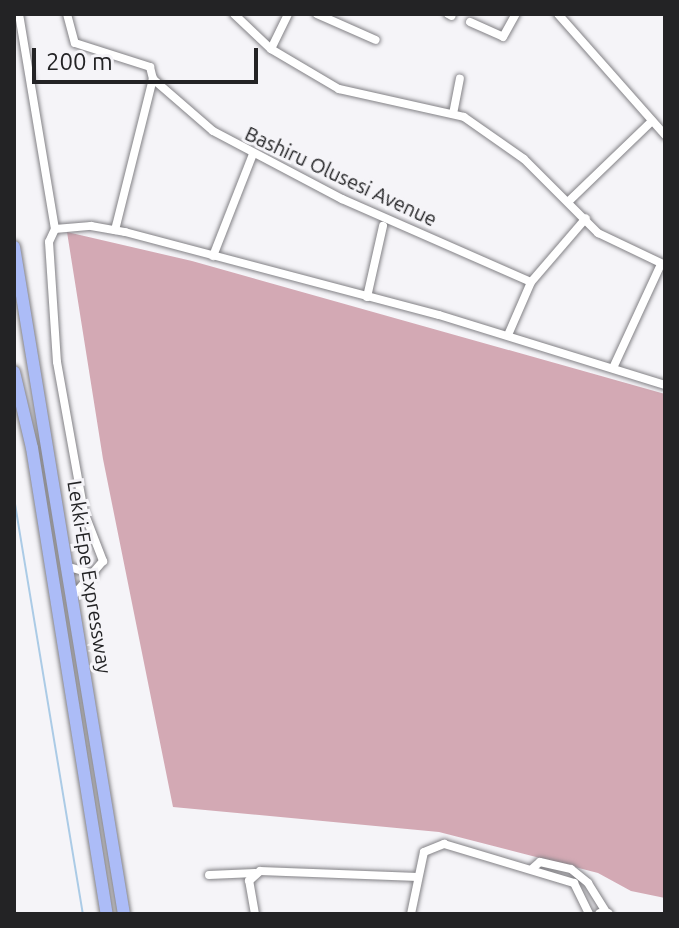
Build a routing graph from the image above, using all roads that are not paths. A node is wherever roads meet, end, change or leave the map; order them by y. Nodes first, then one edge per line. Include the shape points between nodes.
1 (19, 14) edge
2 (67, 14) edge
3 (234, 14) edge
4 (288, 14) edge
5 (317, 14) edge
6 (516, 14) edge
7 (558, 14) edge
8 (470, 22) dead end
9 (376, 40) dead end
10 (271, 49) junction
11 (153, 79) junction
12 (460, 79) dead end
13 (453, 114) junction
14 (652, 121) junction
15 (665, 135) edge
16 (253, 154) junction
17 (570, 200) junction
18 (586, 218) junction
19 (383, 226) dead end
20 (55, 229) junction
21 (115, 230) junction
22 (14, 247) edge
23 (213, 256) junction
24 (663, 264) edge
25 (531, 282) junction
26 (367, 297) junction
27 (508, 335) junction
28 (613, 368) junction
29 (14, 372) edge
30 (665, 385) edge
31 (69, 567) junction
32 (96, 574) junction
33 (74, 595) junction
34 (533, 868) junction
35 (255, 873) junction
36 (209, 875) dead end
37 (418, 877) junction
38 (107, 914) edge
39 (124, 914) edge
40 (255, 914) edge
41 (411, 914) edge
42 (589, 914) edge
43 (600, 914) edge
44 (608, 914) edge

1 - 20 street
2 - 11 street, Bashiru Olusesi Avenue via 75,43 150,67
3 - 10 street
4 - 10 street
5 - 9 street
6 - 8 street via 503,37
7 - 14 street
10 - 13 street via 339,89
11 - 16 street, Bashiru Olusesi Avenue via 213,131
11 - 21 street
12 - 13 street
13 - 17 street via 524,159
14 - 15 street
14 - 17 street
16 - 23 street
16 - 25 street, Bashiru Olusesi Avenue
17 - 18 street
18 - 24 street via 616,244
18 - 25 street
19 - 26 street
20 - 21 street
20 - 32 street via 49,254 57,362 84,512 103,561
21 - 23 street
22 - 31 highway, Lekki-Epe Expressway
23 - 26 street
24 - 28 street
25 - 27 street
26 - 27 street
27 - 28 street
28 - 30 street
29 - 38 highway, Lekki-Epe Expressway via 32,448
31 - 32 street
31 - 33 highway, Lekki-Epe Expressway
32 - 33 street
33 - 39 highway, Lekki-Epe Expressway
34 - 37 street via 444,844 424,852
34 - 42 street via 574,883
34 - 44 street via 540,862 571,869 588,883
35 - 36 street
35 - 37 street
35 - 40 street via 249,881
37 - 41 street
43 - 44 street

